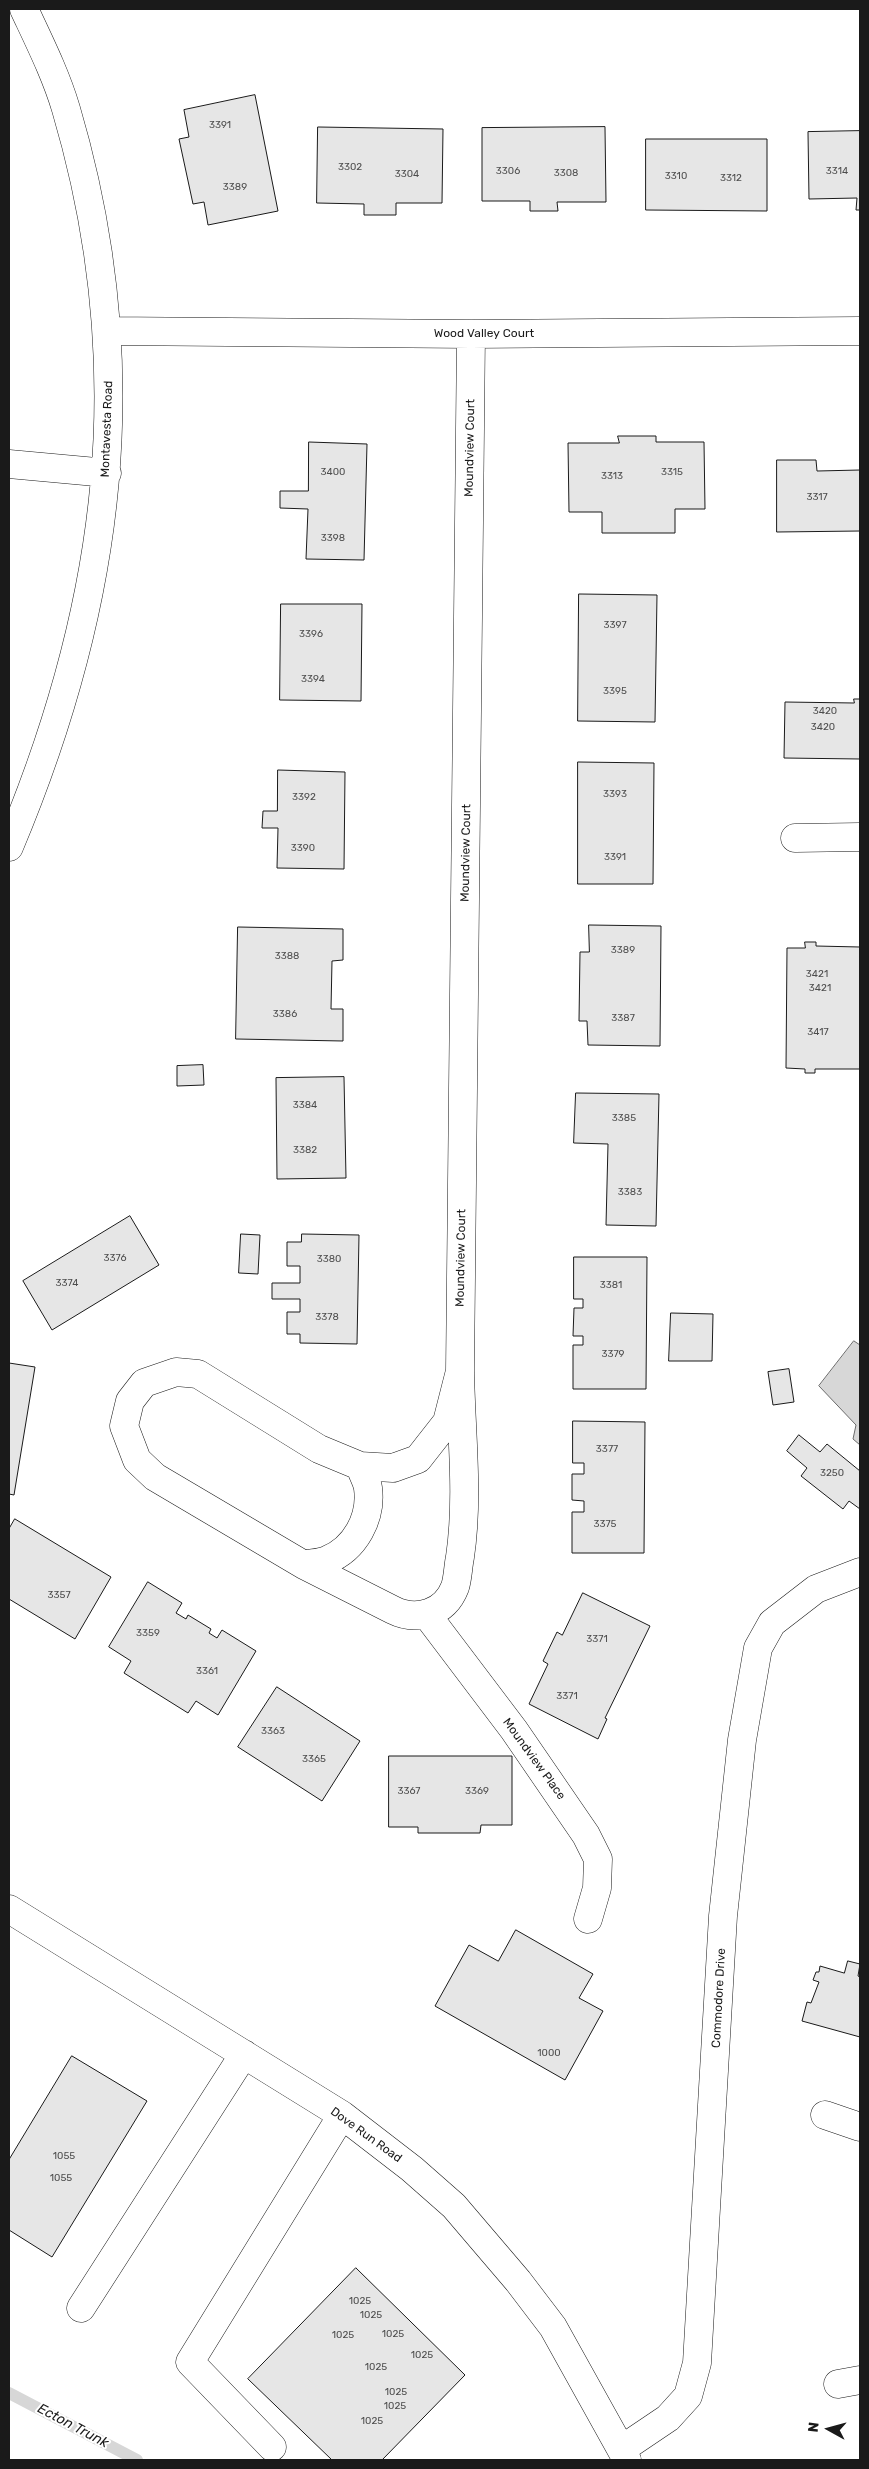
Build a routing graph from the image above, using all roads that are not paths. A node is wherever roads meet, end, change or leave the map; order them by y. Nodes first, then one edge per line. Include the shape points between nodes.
1 (24, 9) edge
2 (107, 331) junction
3 (860, 331) edge
4 (471, 334) junction
5 (9, 464) edge
6 (107, 473) junction
7 (860, 837) edge
8 (795, 838) dead end
9 (9, 847) edge
10 (460, 1371) junction
11 (360, 1466) junction
12 (304, 1565) junction
13 (860, 1572) edge
14 (427, 1615) junction
15 (9, 1909) edge
16 (588, 1919) dead end
17 (244, 2054) junction
18 (342, 2115) junction
19 (826, 2115) dead end
20 (860, 2127) edge
21 (81, 2308) dead end
22 (272, 2447) dead end
23 (624, 2454) edge

1 - 2 street, Montavesta Road via 66,107 82,169 96,237
2 - 4 street, Wood Valley Court
2 - 6 street, Montavesta Road via 110,411
3 - 4 street, Wood Valley Court
4 - 10 street, Moundview Court
5 - 6 street
6 - 9 street, Montavesta Road via 88,602 72,671
7 - 8 street
10 - 11 street, Moundview Court via 447,1422 418,1459 393,1468
10 - 14 street, Moundview Court via 464,1518 460,1552 455,1586 446,1604
11 - 12 street via 368,1487 368,1510 360,1532 346,1549 326,1561
11 - 12 street, Moundview Court via 319,1449 198,1374 176,1372 144,1383 130,1401 124,1426 137,1460 155,1477
12 - 14 street, Moundview Court via 402,1615
13 - 23 street, Commodore Drive via 816,1589 772,1623 758,1648 742,1740 724,1916 697,2363 688,2396 668,2418
14 - 16 street, Moundview Place via 514,1730 586,1835 598,1859 596,1888
15 - 17 street, Dove Run Road
17 - 18 street, Dove Run Road
17 - 21 street
18 - 22 street via 190,2362
18 - 23 street, Dove Run Road via 454,2206 518,2281 553,2327
19 - 20 street

